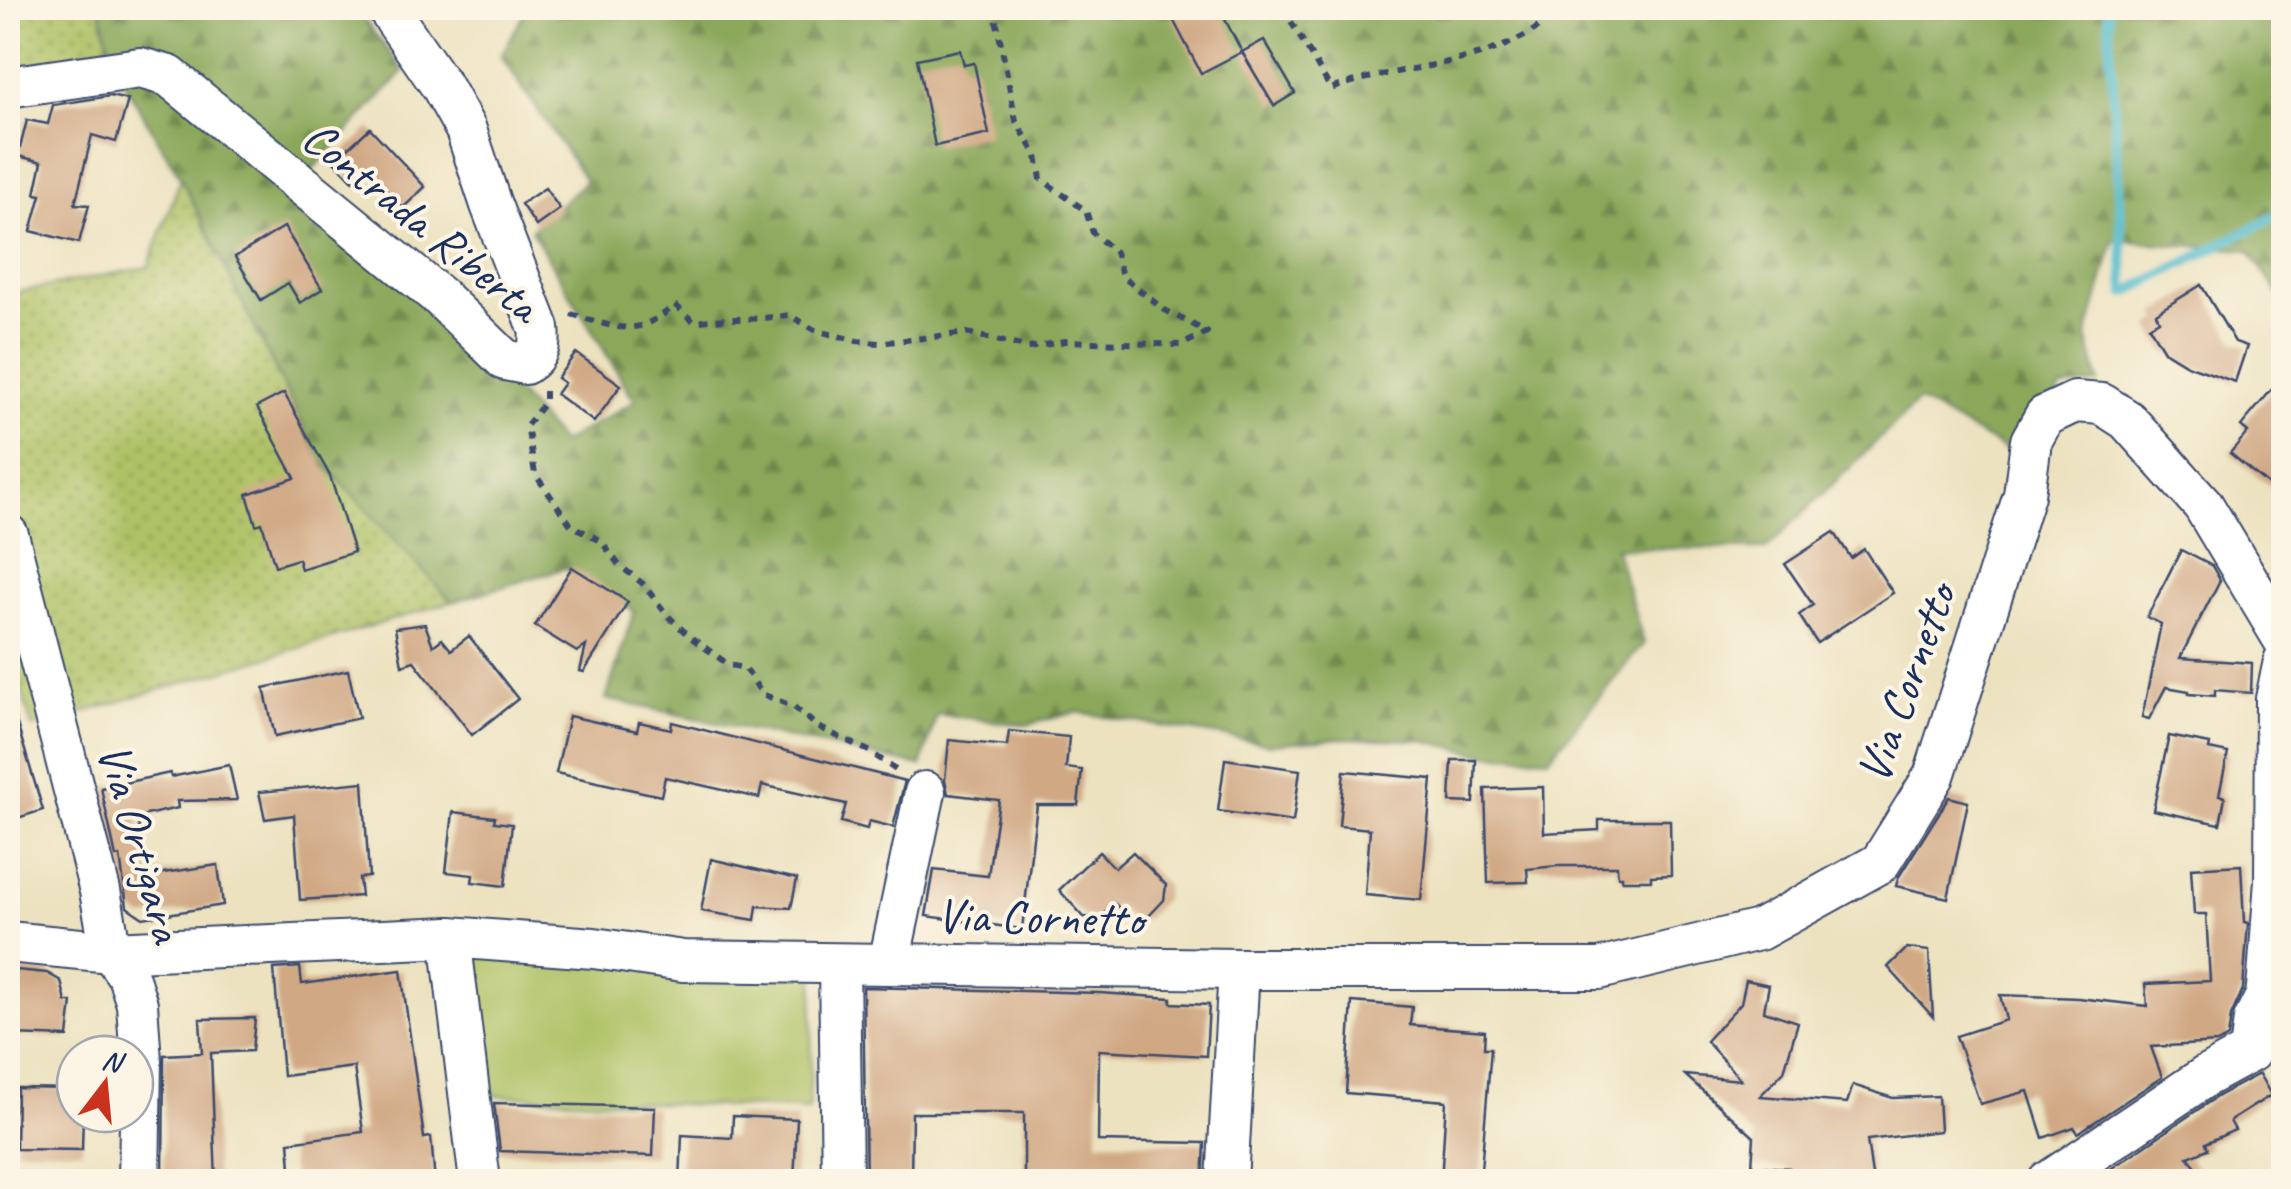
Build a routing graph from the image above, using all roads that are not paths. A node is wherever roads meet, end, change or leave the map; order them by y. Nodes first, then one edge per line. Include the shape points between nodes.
1 (387, 8) edge
2 (8, 87) edge
3 (8, 535) edge
4 (2284, 640) edge
5 (2284, 661) edge
6 (925, 792) road end
7 (2281, 888) edge
8 (450, 937) junction
9 (8, 942) edge
10 (111, 952) junction
11 (888, 964) junction
12 (840, 965) junction
13 (1239, 969) junction
14 (139, 1182) edge
15 (480, 1182) edge
16 (842, 1182) edge
17 (1228, 1182) edge
18 (2048, 1182) edge

1 - 2 street, Contrada Riberta via 466,130 539,328 538,350 525,364 505,360 440,297 168,76 140,68
3 - 10 street, Via Ortigara
4 - 13 street, Via Cornetto via 2203,505 2127,420 2102,404 2076,402 2045,416 2031,441 2024,495 1934,776 1880,862 1759,930 1599,969
5 - 7 street via 2276,699
6 - 11 street
7 - 18 street via 2266,996 2250,1052
8 - 10 street, Via Cornetto
8 - 12 street, Via Cornetto via 684,960
8 - 15 street
9 - 10 street, Via Cornetto
10 - 14 street, Via Ortigara via 128,976 140,1028
11 - 12 street, Via Cornetto
11 - 13 street, Via Cornetto
12 - 16 street
13 - 17 street

